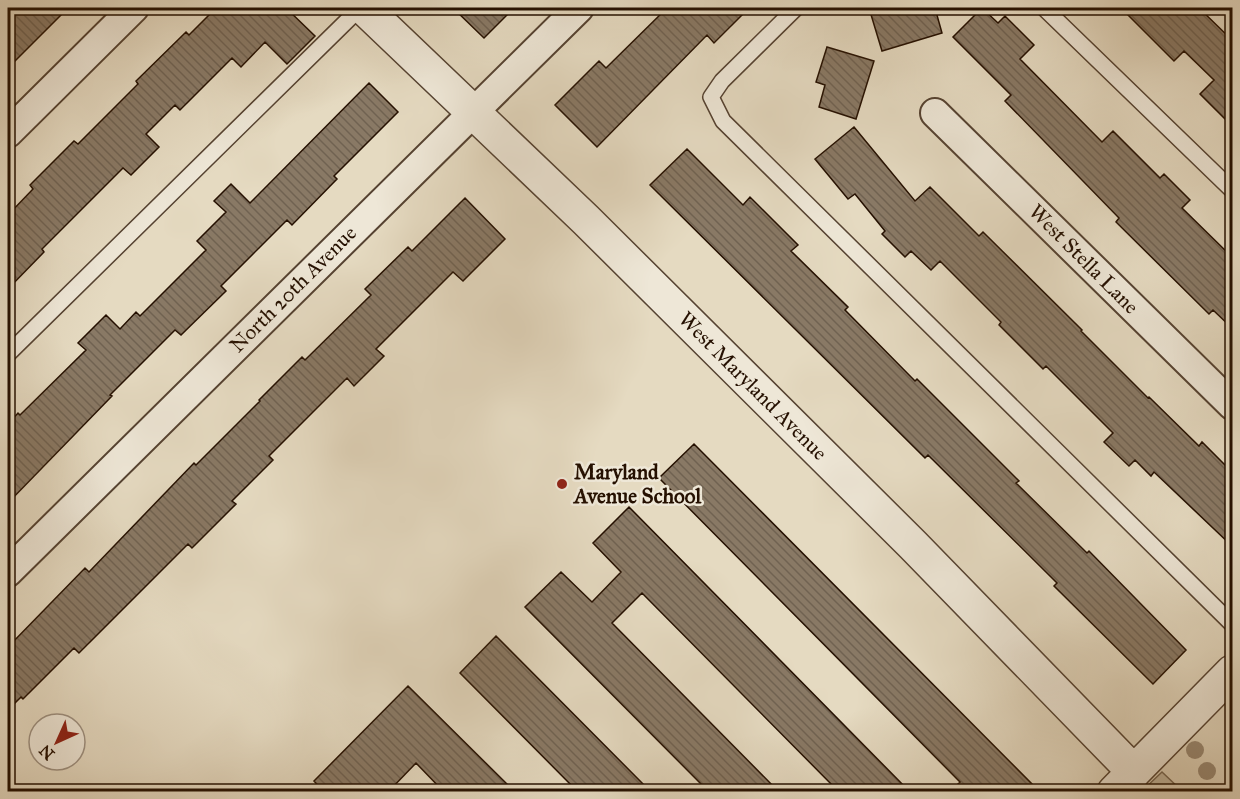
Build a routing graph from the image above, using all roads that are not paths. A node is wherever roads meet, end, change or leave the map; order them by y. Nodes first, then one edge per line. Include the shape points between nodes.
1 (134, 8) edge
2 (362, 8) edge
3 (579, 8) edge
4 (796, 8) edge
5 (1044, 8) edge
6 (472, 113) junction
7 (935, 113) dead end
8 (8, 133) edge
9 (1233, 190) edge
10 (8, 354) edge
11 (1233, 405) edge
12 (8, 572) edge
13 (1233, 624) edge
14 (1233, 672) edge
15 (1124, 782) edge

1 - 8 street
2 - 6 street, West Maryland Avenue
2 - 10 lane
3 - 6 street, North 20th Avenue
4 - 13 lane via 722,81 711,97 723,121
5 - 9 lane
6 - 12 street, North 20th Avenue
6 - 15 street, West Maryland Avenue via 586,220 913,545
7 - 11 street, West Stella Lane
14 - 15 street

